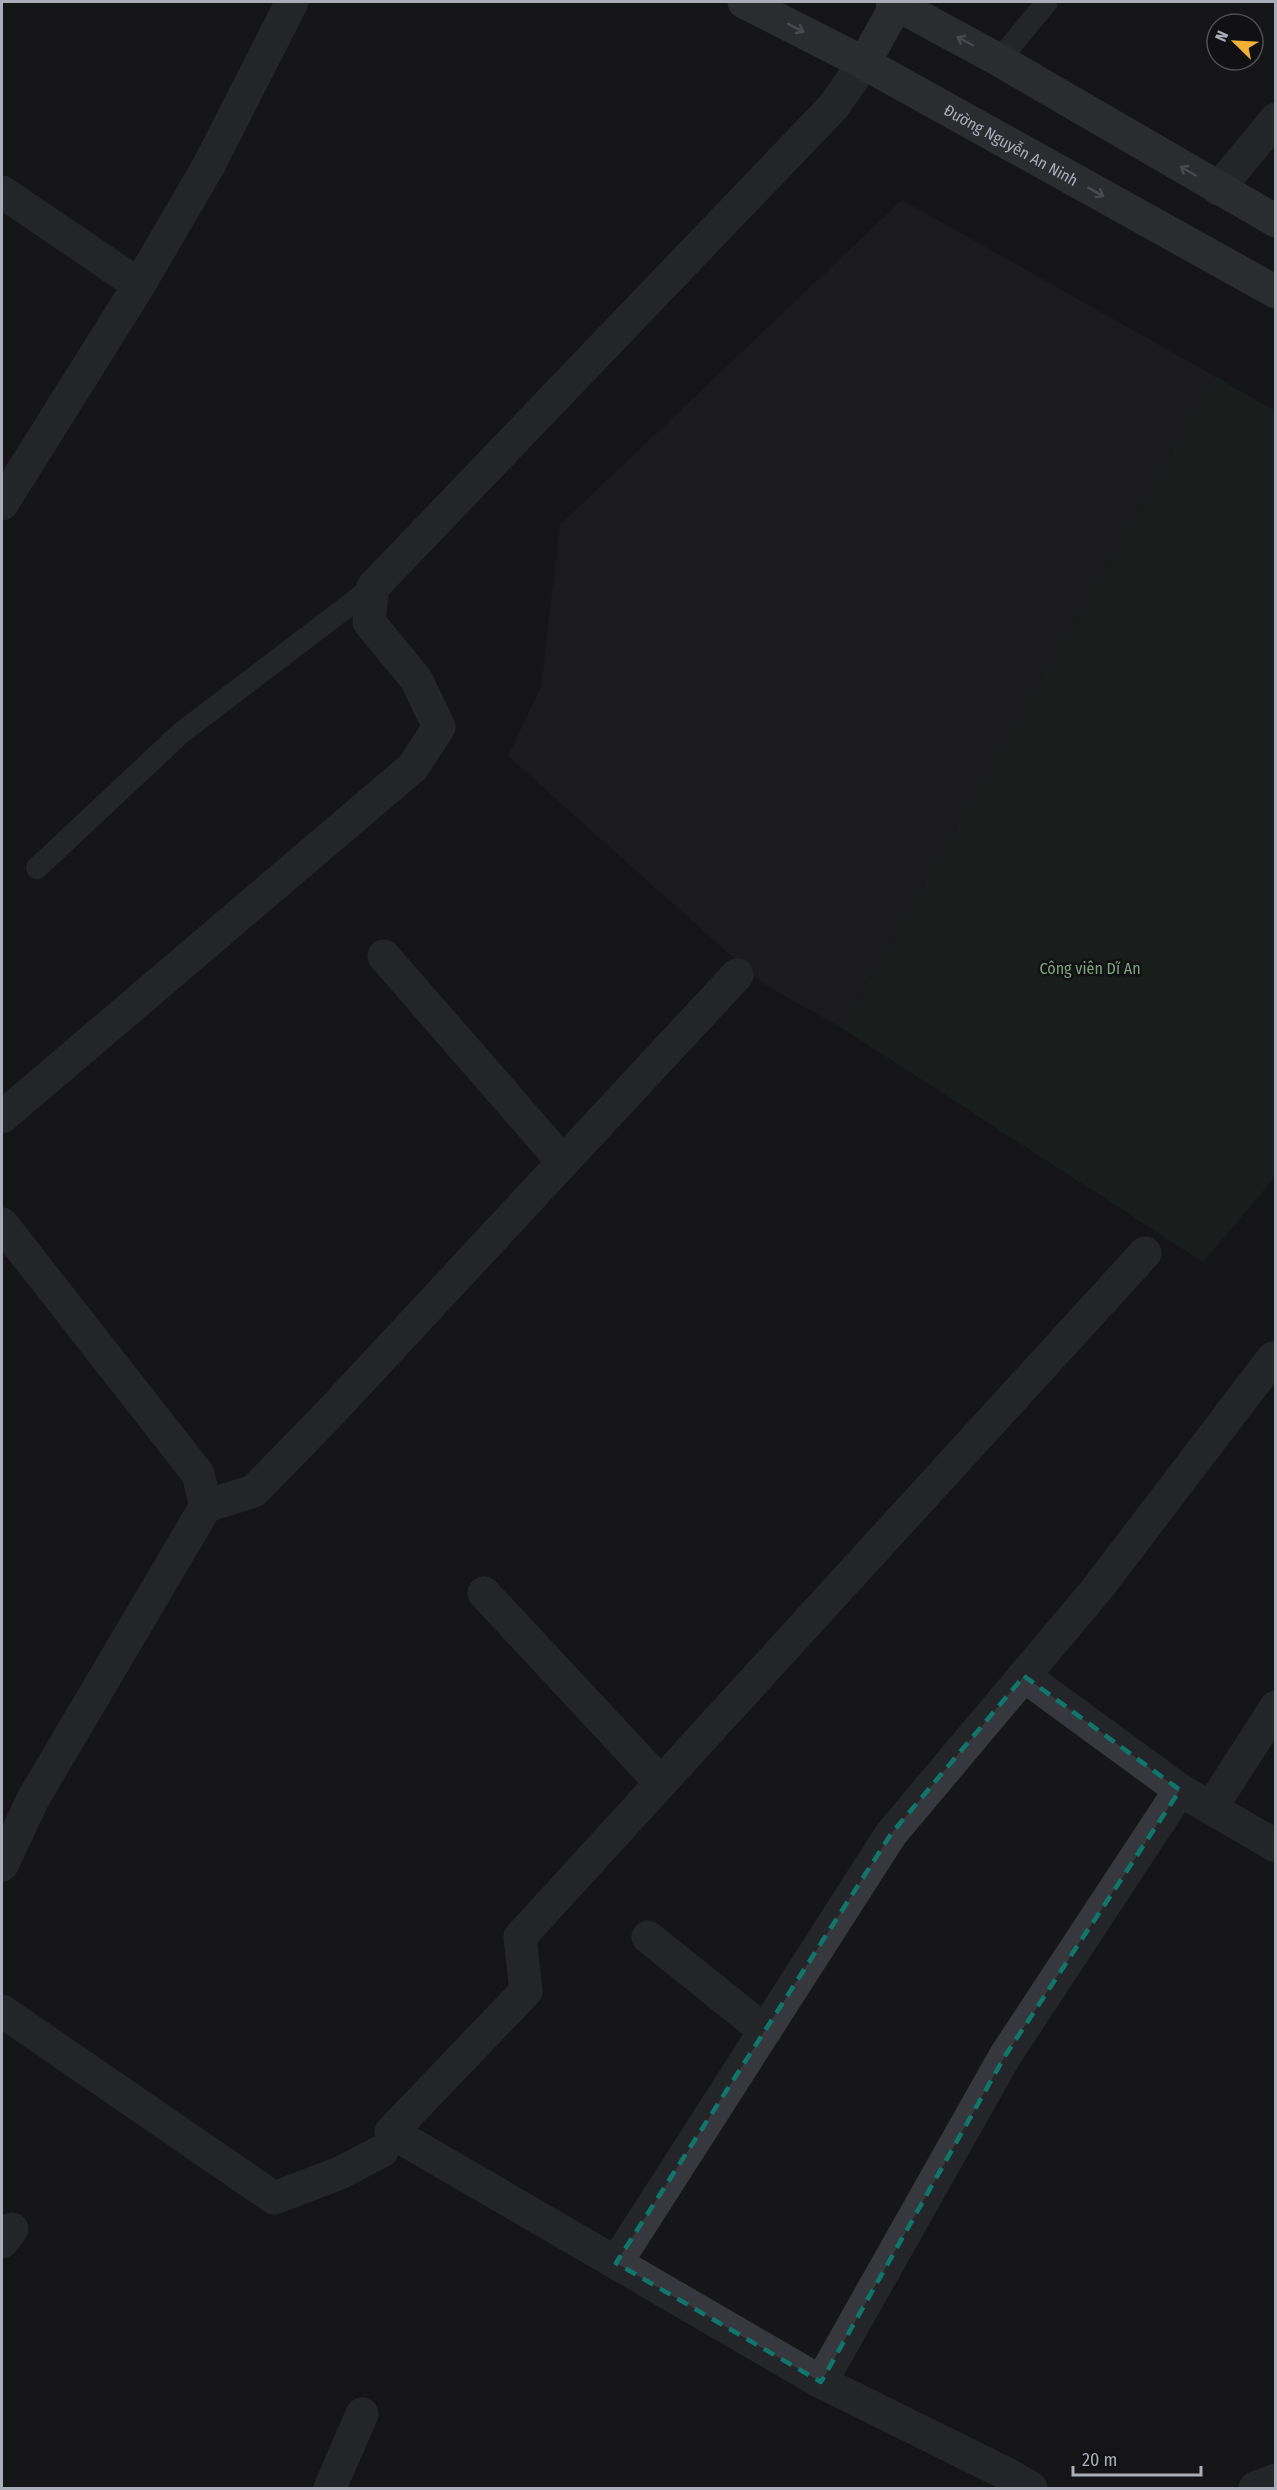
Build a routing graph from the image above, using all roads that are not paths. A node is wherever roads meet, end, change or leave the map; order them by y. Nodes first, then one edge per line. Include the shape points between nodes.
1 (292, 2) edge
2 (744, 2) edge
3 (1047, 2) edge
4 (894, 3) edge
5 (999, 60) junction
6 (864, 63) junction
7 (1275, 119) edge
8 (1218, 189) junction
9 (2, 192) edge
10 (1275, 221) edge
11 (139, 285) junction
12 (1275, 292) edge
13 (2, 504) edge
14 (373, 587) junction
15 (37, 868) dead end
16 (384, 956) dead end
17 (737, 975) dead end
18 (2, 1117) edge
19 (563, 1162) junction
20 (2, 1224) edge
21 (1145, 1253) dead end
22 (1273, 1358) dead end
23 (206, 1506) junction
24 (484, 1593) dead end
25 (1024, 1676) junction
26 (1275, 1707) edge
27 (660, 1782) junction
28 (1180, 1790) junction
29 (1210, 1808) junction
30 (1275, 1846) edge
31 (2, 1866) edge
32 (648, 1937) dead end
33 (2, 2011) edge
34 (765, 2031) junction
35 (382, 2151) dead end
36 (616, 2264) junction
37 (821, 2382) junction
38 (362, 2414) dead end
39 (1275, 2480) edge
40 (330, 2488) edge
41 (1031, 2488) edge
42 (1255, 2488) edge

1 - 11 street via 210,165
2 -> 6 main road, Đường Nguyễn An Ninh
3 - 5 lane
5 -> 4 main road
4 - 6 main road
8 -> 5 main road
6 -> 12 main road, Đường Nguyễn An Ninh
6 - 14 street via 833,107
7 - 8 street
8 - 10 main road
9 - 11 street
11 - 13 street
14 - 15 lane via 181,733
14 - 18 street via 369,622 416,680 439,728 413,767
16 - 19 street
17 - 19 street
19 - 23 street via 254,1491
20 - 23 street via 198,1474
21 - 27 street
22 - 25 street via 1097,1589
23 - 31 street via 33,1799
24 - 27 street
25 - 28 street
25 - 34 street via 891,1834
26 - 29 street
27 - 36 street via 520,1937 526,1991 391,2132
28 - 29 street
28 - 37 street via 1005,2056
29 - 30 street
32 - 34 street
33 - 35 street via 274,2198 340,2174
34 - 36 street
36 - 37 street
37 - 41 street
38 - 40 street
39 - 42 street

